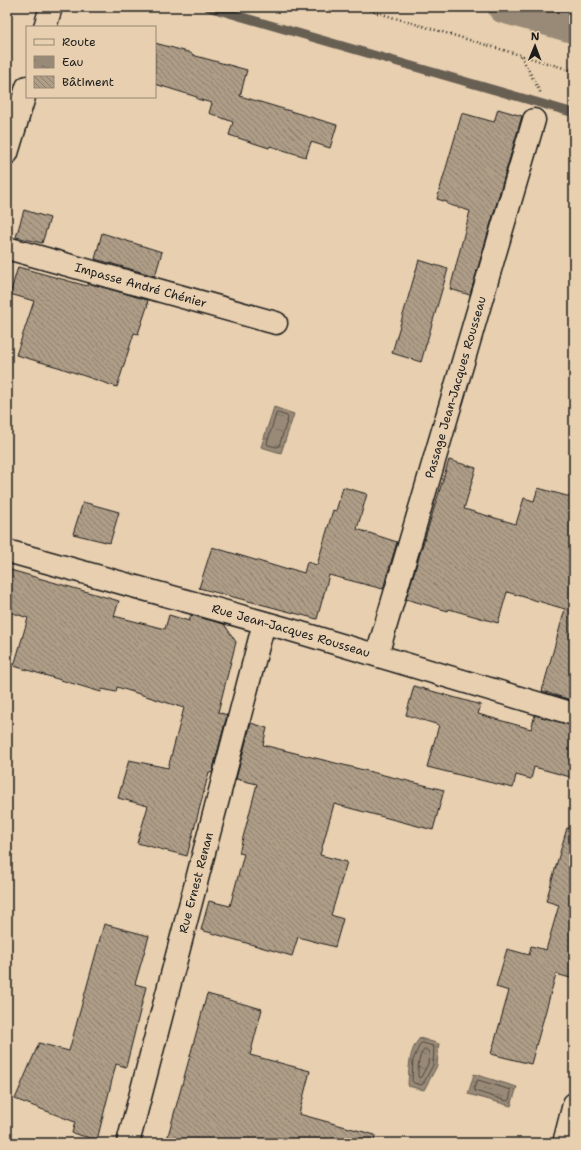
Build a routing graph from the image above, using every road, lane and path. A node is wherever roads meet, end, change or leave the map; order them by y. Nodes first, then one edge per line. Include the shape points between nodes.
1 (51, 7) edge
2 (358, 7) edge
3 (45, 26) edge
4 (521, 56) junction
5 (574, 71) edge
6 (26, 90) edge
7 (540, 92) dead end
8 (534, 120) dead end
9 (7, 153) edge
10 (7, 248) edge
11 (276, 323) dead end
12 (7, 551) edge
13 (264, 623) junction
14 (377, 655) junction
15 (574, 714) edge
16 (574, 1104) edge
17 (128, 1143) edge
18 (564, 1143) edge

1 - 3 street
2 - 4 path
4 - 5 path
4 - 7 path
6 - 9 street
8 - 14 street, Passage Jean-Jacques Rousseau
10 - 11 street, Impasse André Chénier
12 - 13 street, Rue Jean-Jacques Rousseau
13 - 14 street, Rue Jean-Jacques Rousseau
13 - 17 street, Rue Ernest Renan
14 - 15 street, Rue Jean-Jacques Rousseau
16 - 18 street

